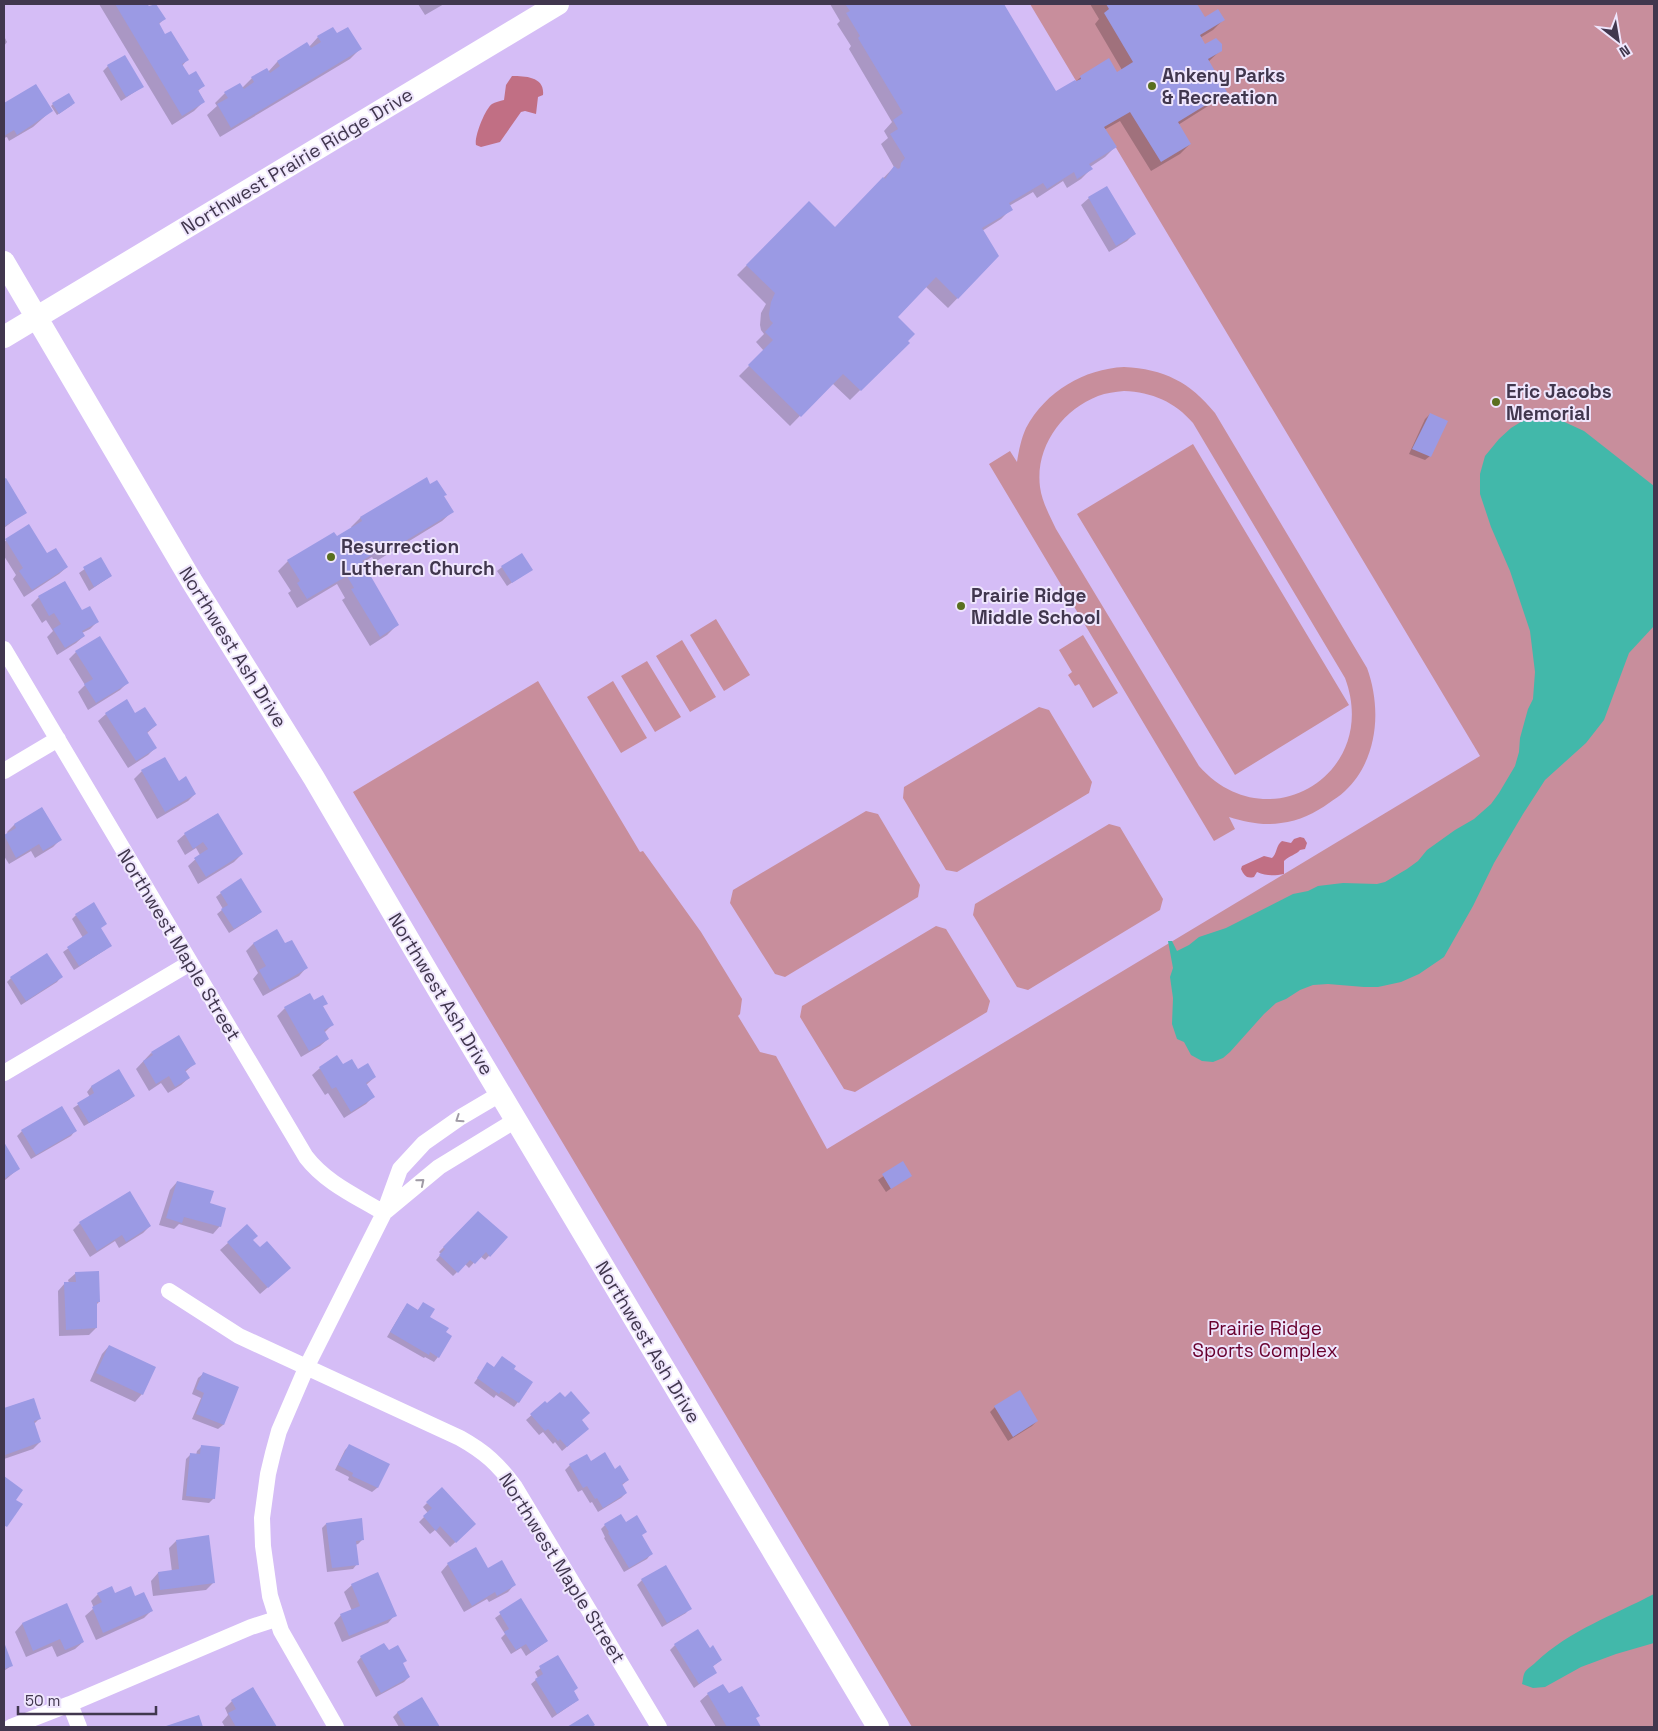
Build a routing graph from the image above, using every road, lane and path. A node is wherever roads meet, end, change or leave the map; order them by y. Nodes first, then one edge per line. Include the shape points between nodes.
1 (558, 4) edge
2 (4, 262) edge
3 (37, 317) junction
4 (4, 337) edge
5 (4, 649) edge
6 (58, 739) junction
7 (4, 771) edge
8 (190, 963) junction
9 (4, 1073) edge
10 (500, 1094) junction
11 (516, 1120) junction
12 (384, 1213) junction
13 (169, 1292) dead end
14 (307, 1366) junction
15 (276, 1619) junction
16 (70, 1704) junction
17 (11, 1727) edge
18 (79, 1727) edge
19 (336, 1727) edge
20 (659, 1727) edge
21 (878, 1727) edge

1 - 3 street, Northwest Prairie Ridge Drive
2 - 3 street, Northwest Ash Drive
3 - 4 street, Northwest Prairie Ridge Drive
3 - 10 street, Northwest Ash Drive
5 - 6 street, Northwest Maple Street
6 - 7 street
6 - 8 street, Northwest Maple Street
8 - 9 street
8 - 12 street, Northwest Maple Street via 306,1157 329,1181
10 - 11 street, Northwest Ash Drive
10 -> 12 street via 424,1143 400,1169
12 -> 11 street via 439,1167
11 - 21 street, Northwest Ash Drive
12 - 14 street
13 - 14 street, Northwest Maple Street via 239,1336
14 - 15 street via 279,1431 263,1510 263,1546
14 - 20 street, Northwest Maple Street via 460,1438 482,1450 502,1469
15 - 16 street
15 - 19 street via 286,1643
16 - 17 street
16 - 18 street

